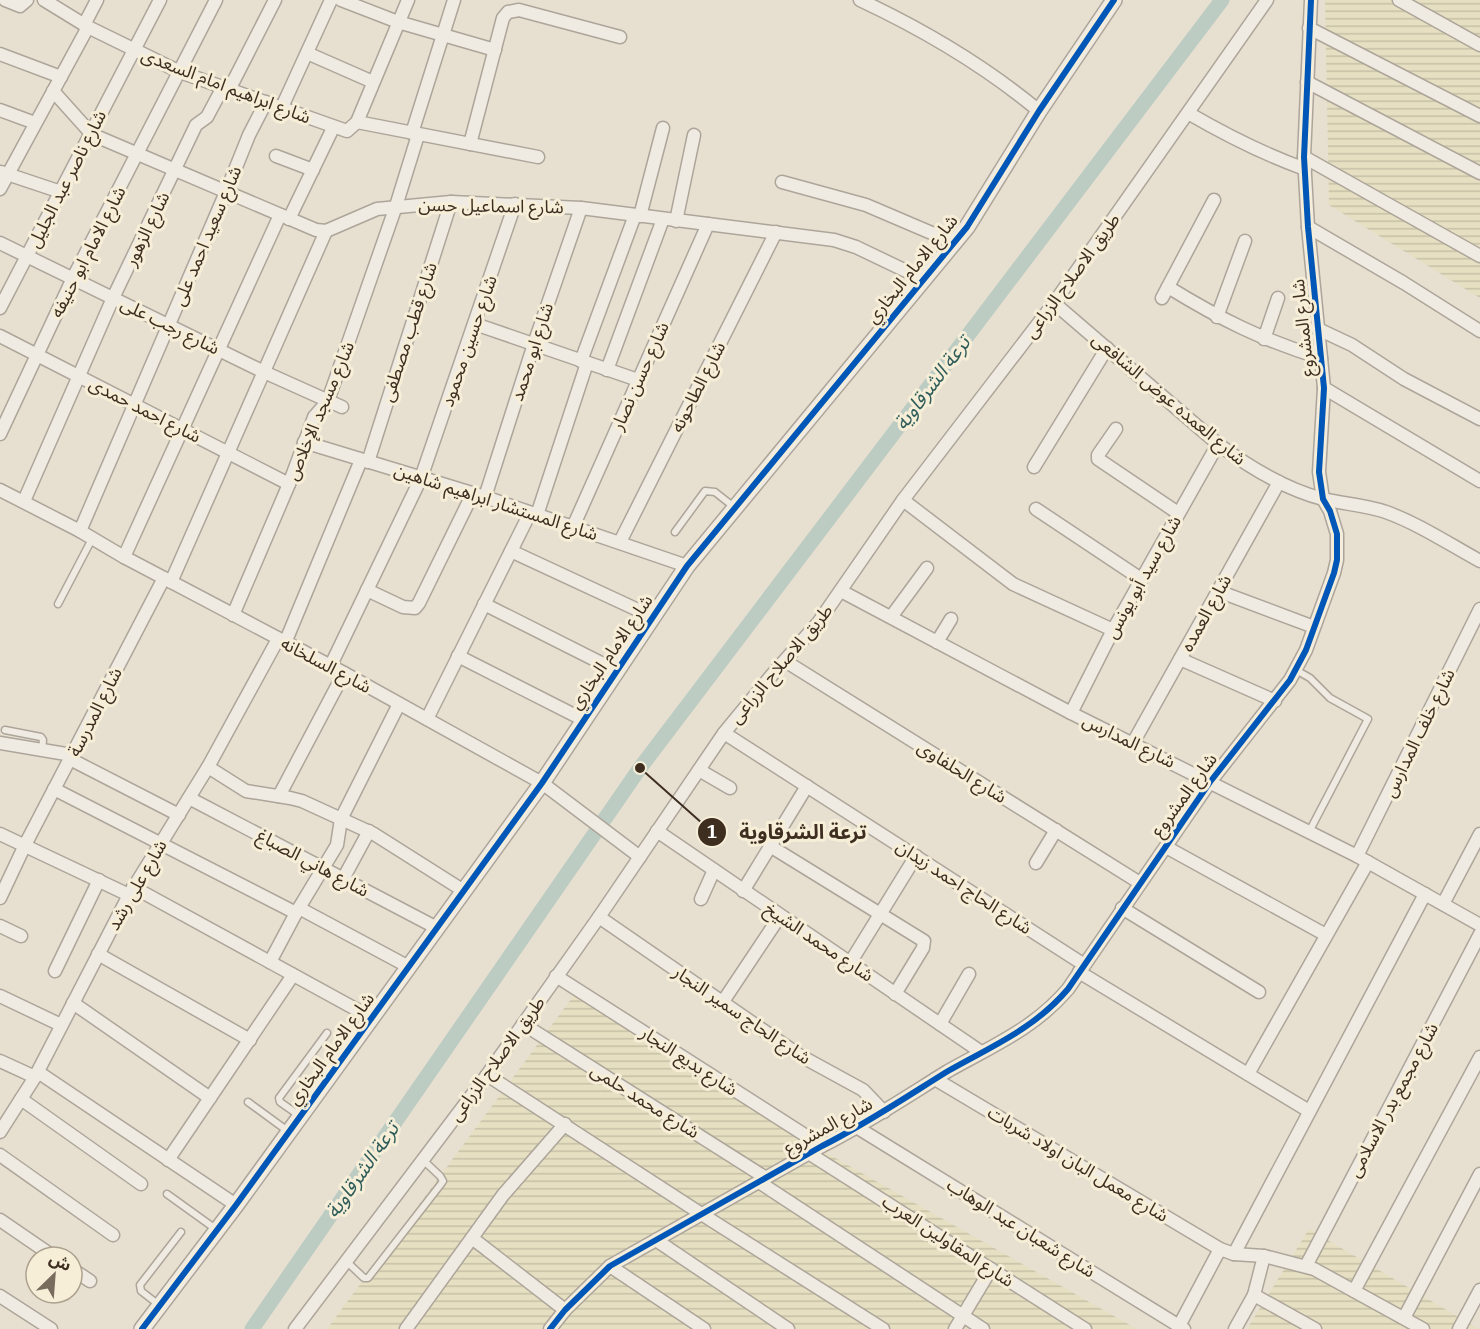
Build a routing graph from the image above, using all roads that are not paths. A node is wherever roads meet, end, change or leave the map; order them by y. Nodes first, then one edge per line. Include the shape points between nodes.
1 (5, 0) edge
2 (27, 0) edge
3 (44, 0) edge
4 (97, 0) edge
5 (160, 0) edge
6 (216, 0) edge
7 (275, 0) edge
8 (331, 0) edge
9 (341, 0) edge
10 (408, 0) edge
11 (454, 0) edge
12 (860, 0) edge
13 (1114, 0) edge
14 (1267, 0) edge
15 (1311, 0) edge
16 (1399, 0) edge
17 (398, 22) junction
18 (86, 26) junction
19 (1309, 28) junction
20 (444, 35) junction
21 (620, 37) dead end
22 (1480, 45) edge
23 (134, 50) junction
24 (495, 50) junction
25 (307, 53) junction
26 (0, 54) edge
27 (180, 72) junction
28 (61, 77) junction
29 (373, 82) junction
30 (1307, 82) junction
31 (226, 89) junction
32 (53, 91) junction
33 (266, 102) junction
34 (282, 107) junction
35 (0, 110) edge
36 (1039, 111) junction
37 (1188, 113) junction
38 (1480, 116) edge
39 (357, 122) junction
40 (36, 123) junction
41 (333, 128) junction
42 (663, 128) dead end
43 (91, 133) junction
44 (415, 134) junction
45 (694, 135) dead end
46 (470, 144) junction
47 (137, 154) junction
48 (276, 156) dead end
49 (538, 157) dead end
50 (1304, 163) junction
51 (175, 170) junction
52 (313, 170) junction
53 (4, 173) edge
54 (1480, 173) edge
55 (782, 182) dead end
56 (0, 189) edge
57 (61, 192) junction
58 (226, 192) junction
59 (1214, 200) dead end
60 (450, 202) junction
61 (515, 204) junction
62 (396, 206) junction
63 (581, 208) junction
64 (637, 216) junction
65 (284, 217) junction
66 (663, 219) junction
67 (676, 221) junction
68 (708, 224) junction
69 (1308, 227) junction
70 (326, 231) junction
71 (776, 232) junction
72 (1245, 241) dead end
73 (0, 243) edge
74 (955, 243) junction
75 (27, 256) junction
76 (1480, 256) edge
77 (73, 278) junction
78 (925, 280) junction
79 (3, 294) edge
80 (113, 298) junction
81 (1278, 298) dead end
82 (1054, 303) junction
83 (0, 308) edge
84 (1217, 317) junction
85 (475, 324) junction
86 (169, 326) junction
87 (1318, 329) junction
88 (1480, 330) edge
89 (0, 336) edge
90 (1264, 339) junction
91 (534, 344) junction
92 (1107, 348) junction
93 (220, 350) junction
94 (37, 355) junction
95 (1321, 358) junction
96 (584, 362) junction
97 (607, 370) junction
98 (264, 372) junction
99 (79, 376) junction
100 (638, 381) junction
101 (1324, 388) junction
102 (328, 401) junction
103 (134, 405) junction
104 (342, 407) dead end
105 (1480, 419) edge
106 (181, 429) junction
107 (1116, 429) dead end
108 (0, 434) edge
109 (304, 442) junction
110 (1218, 444) junction
111 (228, 453) junction
112 (364, 460) junction
113 (1034, 467) dead end
114 (421, 478) junction
115 (1480, 481) edge
116 (1279, 482) junction
117 (289, 484) junction
118 (1, 493) edge
119 (479, 495) junction
120 (1323, 499) junction
121 (903, 500) junction
122 (24, 501) junction
123 (735, 508) junction
124 (1036, 509) dead end
125 (1178, 513) junction
126 (534, 514) junction
127 (573, 527) junction
128 (80, 531) junction
129 (675, 532) dead end
130 (92, 538) junction
131 (620, 542) junction
132 (511, 550) junction
133 (124, 557) junction
134 (1480, 561) edge
135 (687, 566) junction
136 (927, 568) dead end
137 (1142, 579) junction
138 (168, 580) junction
139 (367, 590) junction
140 (841, 591) junction
141 (1218, 591) junction
142 (58, 604) dead end
143 (484, 604) junction
144 (1480, 609) edge
145 (233, 615) junction
146 (891, 617) junction
147 (653, 618) junction
148 (951, 619) dead end
149 (1314, 627) junction
150 (1113, 630) junction
151 (282, 641) junction
152 (937, 642) junction
153 (458, 656) junction
154 (1180, 659) junction
155 (785, 661) junction
156 (330, 667) junction
157 (1296, 670) junction
158 (616, 671) junction
159 (344, 673) junction
160 (1275, 701) junction
161 (399, 704) junction
162 (1071, 713) junction
163 (426, 719) junction
164 (584, 720) junction
165 (5, 730) dead end
166 (724, 733) junction
167 (0, 743) edge
168 (1133, 743) junction
169 (42, 750) junction
170 (71, 757) junction
171 (208, 767) junction
172 (699, 770) junction
173 (1210, 782) junction
174 (542, 783) junction
175 (807, 786) junction
176 (730, 788) dead end
177 (54, 789) junction
178 (279, 796) junction
179 (189, 798) junction
180 (179, 815) junction
181 (341, 819) junction
182 (1056, 830) junction
183 (369, 831) junction
184 (657, 831) junction
185 (1309, 832) junction
186 (0, 834) edge
187 (1480, 834) edge
188 (161, 844) junction
189 (25, 845) junction
190 (770, 846) junction
191 (1166, 847) junction
192 (916, 856) junction
193 (640, 857) junction
194 (1363, 859) junction
195 (1036, 863) dead end
196 (324, 868) junction
197 (714, 870) junction
198 (343, 879) junction
199 (99, 880) junction
200 (1140, 883) junction
201 (131, 891) junction
202 (464, 891) junction
203 (743, 891) junction
204 (1425, 894) junction
205 (0, 898) edge
206 (700, 899) dead end
207 (1443, 904) junction
208 (1122, 908) junction
209 (297, 911) junction
210 (880, 913) junction
211 (780, 916) junction
212 (599, 917) junction
213 (1480, 925) edge
214 (0, 926) edge
215 (437, 928) junction
216 (1480, 934) edge
217 (1326, 935) junction
218 (21, 936) dead end
219 (98, 954) junction
220 (270, 962) junction
221 (850, 963) junction
222 (409, 967) junction
223 (1081, 968) junction
224 (55, 971) dead end
225 (969, 974) dead end
226 (293, 975) junction
227 (556, 976) junction
228 (1259, 992) dead end
229 (895, 994) junction
230 (0, 996) edge
231 (73, 1003) junction
232 (722, 1003) junction
233 (372, 1018) junction
234 (523, 1024) junction
235 (940, 1024) junction
236 (61, 1025) junction
237 (327, 1033) dead end
238 (250, 1040) junction
239 (981, 1052) junction
240 (1480, 1057) edge
241 (0, 1061) edge
242 (1248, 1074) junction
243 (36, 1075) junction
244 (488, 1075) junction
245 (935, 1079) junction
246 (210, 1098) junction
247 (21, 1099) junction
248 (248, 1102) dead end
249 (1309, 1110) junction
250 (884, 1112) junction
251 (301, 1116) junction
252 (565, 1124) junction
253 (858, 1128) junction
254 (0, 1132) edge
255 (289, 1132) junction
256 (822, 1146) junction
257 (810, 1154) junction
258 (0, 1155) edge
259 (168, 1160) junction
260 (423, 1160) junction
261 (1480, 1174) edge
262 (762, 1180) junction
263 (141, 1184) dead end
264 (167, 1194) dead end
265 (236, 1205) junction
266 (703, 1215) junction
267 (0, 1220) edge
268 (217, 1230) junction
269 (181, 1232) dead end
270 (113, 1235) dead end
271 (472, 1238) junction
272 (656, 1240) junction
273 (36, 1245) edge
274 (1220, 1249) junction
275 (1234, 1254) junction
276 (1264, 1256) junction
277 (346, 1261) junction
278 (610, 1266) junction
279 (1306, 1266) junction
280 (991, 1269) junction
281 (84, 1277) edge
282 (90, 1281) dead end
283 (1480, 1290) edge
284 (1354, 1291) junction
285 (1254, 1295) junction
286 (4, 1299) edge
287 (160, 1306) junction
288 (565, 1310) junction
289 (0, 1312) edge
290 (963, 1316) junction
291 (1404, 1318) junction
292 (1182, 1328) edge
293 (51, 1329) edge
294 (142, 1329) edge
295 (295, 1329) edge
296 (406, 1329) edge
297 (550, 1329) edge
298 (704, 1329) edge
299 (788, 1329) edge
300 (883, 1329) edge
301 (955, 1329) edge
302 (983, 1329) edge
303 (1085, 1329) edge
304 (1235, 1329) edge
305 (1315, 1329) edge
306 (1423, 1329) edge
307 (1459, 1329) edge

1 - 2 street via 20,6
3 - 18 street, شارع ابراهيم امام السعدى
4 - 18 street
5 - 23 street, شارع ناصر عبد الجليل
6 - 27 street, شارع الامام ابو حنيفه
7 - 31 street, شارع الزهور
8 - 25 street
9 - 17 street
10 - 17 street
11 - 20 street, شارع مسجد الإخلاص
12 - 36 street via 965,58
13 - 36 street, شارع الامام البخاري
14 - 37 street, طريق الاصلاح الزراعى
15 - 19 street, شارع المشروع
16 - 22 street
17 - 20 street
17 - 29 street
18 - 23 street, شارع ابراهيم امام السعدى
18 - 28 street
19 - 30 street, شارع المشروع
19 - 38 street
20 - 24 street
20 - 44 street, شارع مسجد الإخلاص
21 - 24 street via 519,10 508,12 503,18
23 - 27 street, شارع ابراهيم امام السعدى
23 - 43 street, شارع ناصر عبد الجليل
24 - 46 street
25 - 29 street
25 - 34 street
26 - 28 street
27 - 31 street, شارع ابراهيم امام السعدى
27 - 47 street, شارع الامام ابو حنيفه
28 - 32 street
29 - 39 street
30 - 50 street, شارع المشروع
30 - 54 street
31 - 33 street, شارع ابراهيم امام السعدى
31 - 51 street, شارع الزهور via 207,117 196,124
32 - 40 street
32 - 43 street
33 - 34 street, شارع ابراهيم امام السعدى
33 - 58 street, شارع سعيد احمد على
34 - 41 street, شارع ابراهيم امام السعدى
35 - 40 street
36 - 74 street, شارع الامام البخاري
37 - 50 street via 1272,157
37 - 82 street, طريق الاصلاح الزراعى
39 - 41 street, شارع ابراهيم امام السعدى via 347,131
39 - 44 street
40 - 53 street
41 - 52 street
42 - 64 street
43 - 47 street
43 - 57 street, شارع ناصر عبد الجليل
44 - 46 street
44 - 62 street, شارع مسجد الإخلاص
45 - 67 street
46 - 49 street
47 - 51 street
47 - 77 street, شارع الامام ابو حنيفه
48 - 52 street
50 - 69 street, شارع المشروع
50 - 76 street
51 - 58 street
51 - 80 street, شارع الزهور
52 - 65 street
53 - 56 street
53 - 57 street
55 - 74 street via 866,205
57 - 75 street, شارع ناصر عبد الجليل
58 - 65 street
58 - 86 street, شارع سعيد احمد على
59 - 84 street via 1165,293
60 - 61 street, شارع اسماعيل حسن
60 - 62 street, شارع اسماعيل حسن
60 - 112 street, شارع قطب مصطفى
61 - 63 street, شارع اسماعيل حسن
61 - 85 street, شارع حسين محمود
62 - 70 street, شارع اسماعيل حسن via 362,214
62 - 102 street, شارع مسجد الإخلاص
63 - 64 street, شارع اسماعيل حسن
63 - 91 street, شارع ابو محمد
64 - 66 street, شارع اسماعيل حسن
64 - 96 street
65 - 70 street
65 - 93 street
66 - 67 street, شارع اسماعيل حسن
66 - 97 street
67 - 68 street, شارع اسماعيل حسن
68 - 71 street, شارع اسماعيل حسن
68 - 100 street, شارع حسن نصار
69 - 87 street, شارع المشروع
69 - 88 street
70 - 98 street, شارع المدرسة
71 - 78 street, شارع اسماعيل حسن via 845,243
71 - 131 street, شارع الطاحونه
72 - 84 street
73 - 75 street, شارع رجب على
74 - 78 street, شارع الامام البخاري
75 - 77 street, شارع رجب على
75 - 79 street, شارع ناصر عبد الجليل
77 - 80 street, شارع رجب على
77 - 94 street, شارع الامام ابو حنيفه
78 - 123 street, شارع الامام البخاري
79 - 83 street, شارع ناصر عبد الجليل
80 - 86 street, شارع رجب على
80 - 99 street, شارع الزهور
81 - 90 street
82 - 92 street, شارع العمده عوض الشافعى
82 - 121 street, طريق الاصلاح الزراعى
84 - 90 street
85 - 91 street
85 - 114 street, شارع حسين محمود
86 - 93 street, شارع رجب على
86 - 103 street, شارع سعيد احمد على
87 - 95 street, شارع المشروع
87 - 105 street
89 - 94 street, شارع احمد حمدى
90 - 95 street
91 - 96 street
91 - 119 street, شارع ابو محمد
92 - 110 street, شارع العمده عوض الشافعى
92 - 113 street
93 - 98 street, شارع رجب على
93 - 106 street
94 - 99 street, شارع احمد حمدى
94 - 108 street, شارع الامام ابو حنيفه
95 - 101 street, شارع المشروع
96 - 97 street
96 - 126 street
97 - 100 street
98 - 102 street, شارع رجب على
98 - 111 street, شارع المدرسة
99 - 103 street, شارع احمد حمدى
99 - 122 street, شارع الزهور
100 - 127 street, شارع حسن نصار
101 - 115 street
101 - 120 street, شارع المشروع via 1319,472
102 - 104 street, شارع رجب على
102 - 109 street, شارع مسجد الإخلاص via 314,417
103 - 106 street, شارع احمد حمدى
103 - 128 street, شارع سعيد احمد على
106 - 111 street, شارع احمد حمدى
106 - 133 street
107 - 125 street via 1098,459
109 - 112 street, شارع المستشار ابراهيم شاهين
109 - 117 street, شارع مسجد الإخلاص
110 - 116 street, شارع العمده عوض الشافعى
110 - 125 street, شارع سيد أبو يونس
111 - 117 street, شارع احمد حمدى
111 - 138 street, شارع المدرسة
112 - 114 street, شارع المستشار ابراهيم شاهين
112 - 151 street, شارع قطب مصطفى
114 - 119 street, شارع المستشار ابراهيم شاهين
114 - 139 street, شارع حسين محمود
116 - 120 street, شارع العمده عوض الشافعى
116 - 141 street, شارع العمده
117 - 145 street, شارع مسجد الإخلاص
118 - 122 street, شارع السلخانه
119 - 126 street, شارع المستشار ابراهيم شاهين
119 - 139 street, شارع ابو محمد via 415,608 403,607
120 - 134 street, شارع العمده عوض الشافعى via 1389,513
120 - 149 street, شارع المشروع via 1336,534 1337,560
121 - 140 street, طريق الاصلاح الزراعى
121 - 150 street via 1013,584
122 - 128 street, شارع السلخانه
123 - 129 lane via 715,492 705,491
123 - 135 street, شارع الامام البخاري
124 - 137 street
125 - 137 street, شارع سيد أبو يونس
126 - 127 street, شارع المستشار ابراهيم شاهين
126 - 132 street
127 - 131 street, شارع المستشار ابراهيم شاهين
128 - 130 street, شارع السلخانه
130 - 133 street, شارع السلخانه
130 - 142 lane
131 - 135 street, شارع المستشار ابراهيم شاهين
132 - 143 street
132 - 147 street
133 - 138 street, شارع السلخانه
135 - 147 street, شارع الامام البخاري
136 - 146 street
137 - 150 street, شارع سيد أبو يونس
138 - 145 street, شارع السلخانه
138 - 170 street, شارع المدرسة
139 - 156 street, شارع حسين محمود
140 - 146 street, شارع المدارس
140 - 155 street, طريق الاصلاح الزراعى
141 - 149 street
141 - 154 street, شارع العمده
143 - 153 street
143 - 158 street
144 - 194 street, شارع خلف المدارس
145 - 151 street, شارع السلخانه
146 - 152 street, شارع المدارس
147 - 158 street, شارع الامام البخاري
148 - 152 street
149 - 157 street, شارع المشروع
150 - 162 street, شارع سيد أبو يونس
151 - 156 street, شارع السلخانه
151 - 171 street, شارع على رشد
152 - 162 street, شارع المدارس
153 - 163 street
153 - 164 street
154 - 160 street
154 - 168 street, شارع العمده
155 - 166 street, طريق الاصلاح الزراعى
155 - 182 street, شارع الحلفاوى
156 - 159 street, شارع السلخانه
157 - 160 street, شارع المشروع
157 - 185 lane via 1330,698 1368,719
158 - 164 street, شارع الامام البخاري
159 - 161 street, شارع السلخانه
159 - 178 street
160 - 173 street, شارع المشروع
161 - 163 street, شارع السلخانه
161 - 181 street
162 - 168 street, شارع المدارس
163 - 174 street, شارع السلخانه
164 - 174 street, شارع الامام البخاري
165 - 169 lane via 41,736
166 - 172 street, طريق الاصلاح الزراعى
166 - 175 street, شارع الحاج احمد زيدان
167 - 169 street
168 - 173 street, شارع المدارس
169 - 170 street
170 - 177 street, شارع المدرسة
170 - 180 street
171 - 178 street via 246,791
171 - 179 street, شارع على رشد
172 - 176 street
172 - 184 street, طريق الاصلاح الزراعى
173 - 185 street, شارع المدارس
173 - 191 street, شارع المشروع
174 - 193 street, شارع السلخانه
174 - 202 street, شارع الامام البخاري
175 - 190 street
175 - 192 street, شارع الحاج احمد زيدان
177 - 188 street
177 - 189 street, شارع المدرسة
178 - 181 street via 302,801
179 - 180 street, شارع على رشد
179 - 196 street, شارع هاني الصباغ
180 - 188 street, شارع على رشد
181 - 183 street
181 - 196 street via 337,845
182 - 195 street
182 - 200 street, شارع الحلفاوى
183 - 198 street
183 - 202 street
184 - 193 street, طريق الاصلاح الزراعى
184 - 197 street, شارع محمد الشيخ
185 - 194 street, شارع المدارس
186 - 189 street
187 - 207 street
188 - 201 street, شارع على رشد
188 - 209 street
189 - 199 street
189 - 205 street, شارع المدرسة
190 - 203 street
190 - 210 street
191 - 200 street, شارع المشروع
191 - 217 street
192 - 210 street
192 - 223 street, شارع الحاج احمد زيدان
193 - 212 street, طريق الاصلاح الزراعى
194 - 204 street, شارع المدارس
194 - 217 street, شارع خلف المدارس
196 - 198 street, شارع هاني الصباغ
196 - 209 street
197 - 203 street, شارع محمد الشيخ
197 - 206 street
198 - 215 street, شارع هاني الصباغ
199 - 201 street
199 - 224 street
200 - 208 street, شارع المشروع
201 - 219 street, شارع على رشد
201 - 220 street
202 - 215 street, شارع الامام البخاري
203 - 211 street, شارع محمد الشيخ
204 - 207 street, شارع المدارس
204 - 249 street
207 - 213 street, شارع المدارس
208 - 223 street, شارع المشروع
208 - 228 street
209 - 220 street
209 - 222 street
210 - 221 street
210 - 229 street via 925,944
211 - 221 street, شارع محمد الشيخ
211 - 232 street
212 - 227 street, طريق الاصلاح الزراعى
212 - 232 street, شارع الحاج سمير النجار
214 - 218 street
215 - 222 street, شارع الامام البخاري
216 - 279 street, شارع مجمع بدر الاسلامى
217 - 242 street, شارع خلف المدارس
219 - 231 street, شارع على رشد
219 - 238 street
220 - 226 street
221 - 229 street, شارع محمد الشيخ
222 - 233 street, شارع الامام البخاري
223 - 239 street, شارع المشروع via 1068,989 1039,1019
223 - 242 street, شارع الحاج احمد زيدان
225 - 235 street
226 - 233 street
226 - 238 street
227 - 234 street, طريق الاصلاح الزراعى
227 - 256 street, شارع بديع النجار
229 - 235 street, شارع محمد الشيخ
230 - 236 street
231 - 236 street, شارع على رشد
231 - 246 street
232 - 250 street, شارع الحاج سمير النجار via 863,1090
233 - 251 street, شارع الامام البخاري
234 - 244 street, طريق الاصلاح الزراعى
234 - 262 street, شارع محمد حلمى
235 - 239 street, شارع محمد الشيخ
236 - 243 street, شارع على رشد
237 - 251 lane via 279,1098
238 - 246 street
239 - 245 street, شارع المشروع
240 - 284 street
241 - 243 street
242 - 249 street, شارع الحاج احمد زيدان
243 - 247 street, شارع على رشد
243 - 259 street
244 - 252 street
244 - 260 street, طريق الاصلاح الزراعى
245 - 250 street, شارع المشروع
245 - 274 street, شارع معمل البان اولاد شربات
246 - 259 street
247 - 254 street, شارع على رشد
247 - 263 street
248 - 255 lane
249 - 275 street
250 - 253 street, شارع المشروع
251 - 255 street, شارع الامام البخاري
252 - 266 street
252 - 271 street via 503,1195
253 - 256 street, شارع المشروع
253 - 292 street, شارع شعبان عبد الوهاب
255 - 265 street, شارع الامام البخاري
256 - 257 street, شارع المشروع
257 - 262 street, شارع المشروع
257 - 280 street, شارع المقاولين العرب
258 - 270 street
259 - 265 street
260 - 277 street, طريق الاصلاح الزراعى
260 - 277 lane via 442,1179 434,1193 368,1278
261 - 291 street
262 - 266 street, شارع المشروع
262 - 290 street, شارع محمد حلمى
264 - 268 lane
265 - 268 street, شارع الامام البخاري
266 - 272 street, شارع المشروع
266 - 300 street
267 - 273 street
268 - 287 street, شارع الامام البخاري
269 - 287 lane via 140,1286
271 - 288 street
271 - 296 street
272 - 278 street, شارع المشروع
272 - 299 street
274 - 275 street, شارع معمل البان اولاد شربات
274 - 292 street
275 - 276 street, شارع معمل البان اولاد شربات
276 - 279 street, شارع معمل البان اولاد شربات
276 - 285 street
277 - 295 street, طريق الاصلاح الزراعى
278 - 288 street, شارع المشروع
278 - 298 street
279 - 284 street, شارع معمل البان اولاد شربات
280 - 290 street
280 - 303 street, شارع المقاولين العرب
281 - 282 street
283 - 307 street
284 - 291 street, شارع معمل البان اولاد شربات
285 - 304 street
285 - 305 street
286 - 289 street
286 - 293 street
287 - 294 street, شارع الامام البخاري
288 - 297 street, شارع المشروع
290 - 301 street
290 - 302 street, شارع محمد حلمى
291 - 306 street, شارع معمل البان اولاد شربات

